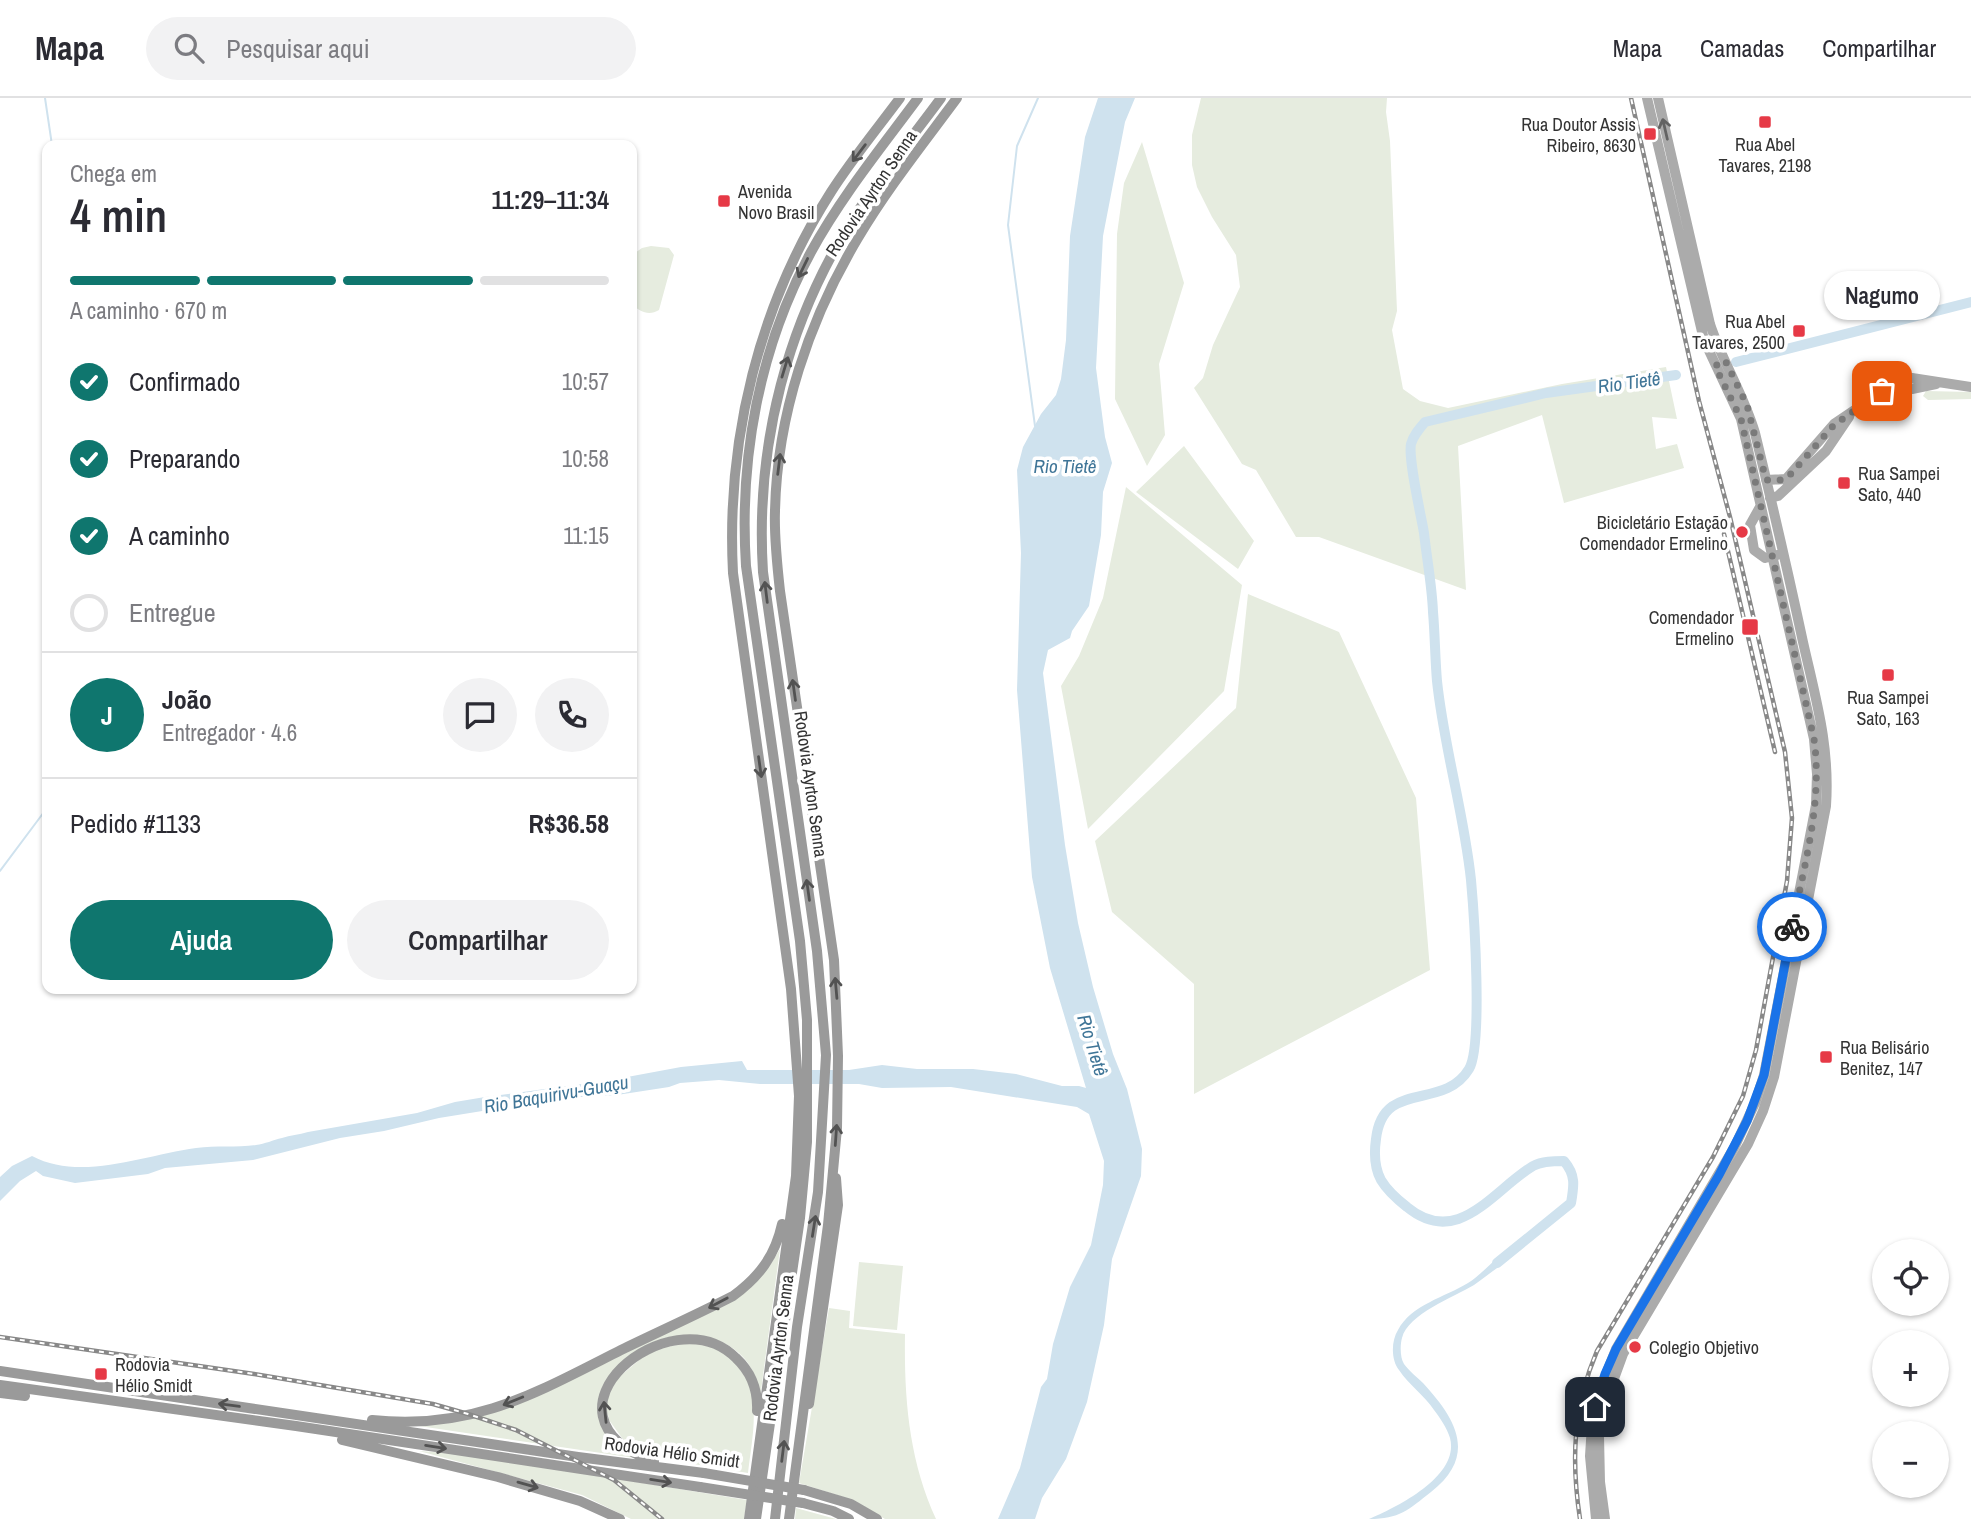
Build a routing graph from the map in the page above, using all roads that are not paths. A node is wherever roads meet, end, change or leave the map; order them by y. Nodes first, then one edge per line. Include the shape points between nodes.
1 (900, 98) edge
2 (918, 98) edge
3 (941, 98) edge
4 (957, 98) edge
5 (1647, 98) edge
6 (1658, 98) edge
7 (1720, 363) junction
8 (1971, 387) edge
9 (1850, 415) junction
10 (1766, 480) junction
11 (1755, 484) junction
12 (1770, 498) junction
13 (1760, 508) junction
14 (1778, 555) junction
15 (803, 1057) junction
16 (804, 1095) junction
17 (1740, 1147) junction
18 (791, 1202) junction
19 (2, 1371) edge
20 (0, 1385) edge
21 (0, 1393) edge
22 (87, 1398) junction
23 (296, 1421) junction
24 (757, 1455) junction
25 (670, 1468) junction
26 (620, 1519) edge
27 (749, 1519) edge
28 (756, 1519) edge
29 (775, 1519) edge
30 (789, 1519) edge
31 (849, 1519) edge
32 (877, 1519) edge
33 (1596, 1519) edge
34 (1605, 1519) edge

1 -> 15 highway via 832,190 783,283 751,380 734,474 733,573
2 -> 15 highway, Rodovia Ayrton Senna via 811,252 766,363 746,455 746,566 799,934 806,999
29 -> 3 highway, Rodovia Ayrton Senna via 818,1192 826,1055 817,951 763,572 764,474 778,389 812,295 856,214
30 -> 4 highway, Rodovia Ayrton Senna via 833,1170 838,1056 834,960 780,591 775,520 778,467 794,386 821,307 877,208
5 - 7 main road via 1699,321
7 -> 6 main road
7 - 10 main road via 1747,405
7 - 11 main road via 1741,419
8 - 9 main road via 1947,383 1888,389
9 - 10 main road via 1832,427 1789,476
9 - 12 main road via 1817,460 1779,496
10 - 12 main road
11 - 12 main road
11 - 13 main road
12 - 14 main road
13 - 14 main road
13 - 14 main road via 1750,526 1755,552
14 - 17 main road via 1814,739 1816,805 1764,1075
14 - 17 main road via 1816,694 1826,748 1826,806 1774,1077 1756,1129
15 - 16 highway, Rodovia Ayrton Senna
16 - 18 highway
16 - 28 highway, Rodovia Ayrton Senna via 807,1142 800,1218
17 - 33 main road via 1633,1317 1605,1374 1591,1441
17 - 34 main road via 1623,1354 1608,1395 1599,1436
18 -> 23 highway via 770,1260 746,1286 701,1313 539,1391 490,1410 439,1421 398,1423 334,1416
18 - 24 highway
23 -> 19 highway, Rodovia Hélio Smidt
20 - 22 highway, Rodovia Hélio Smidt
21 - 22 highway
22 - 23 highway, Rodovia Hélio Smidt
23 - 25 highway, Rodovia Hélio Smidt
23 -> 26 highway via 329,1437 534,1487
23 -> 31 highway, Rodovia Hélio Smidt, bridge via 803,1503
25 -> 24 highway via 622,1447 609,1431 603,1410 609,1384 623,1366 670,1341 715,1343 746,1368 757,1399
24 - 27 highway
25 - 32 highway, Rodovia Hélio Smidt, bridge via 804,1490 851,1504

